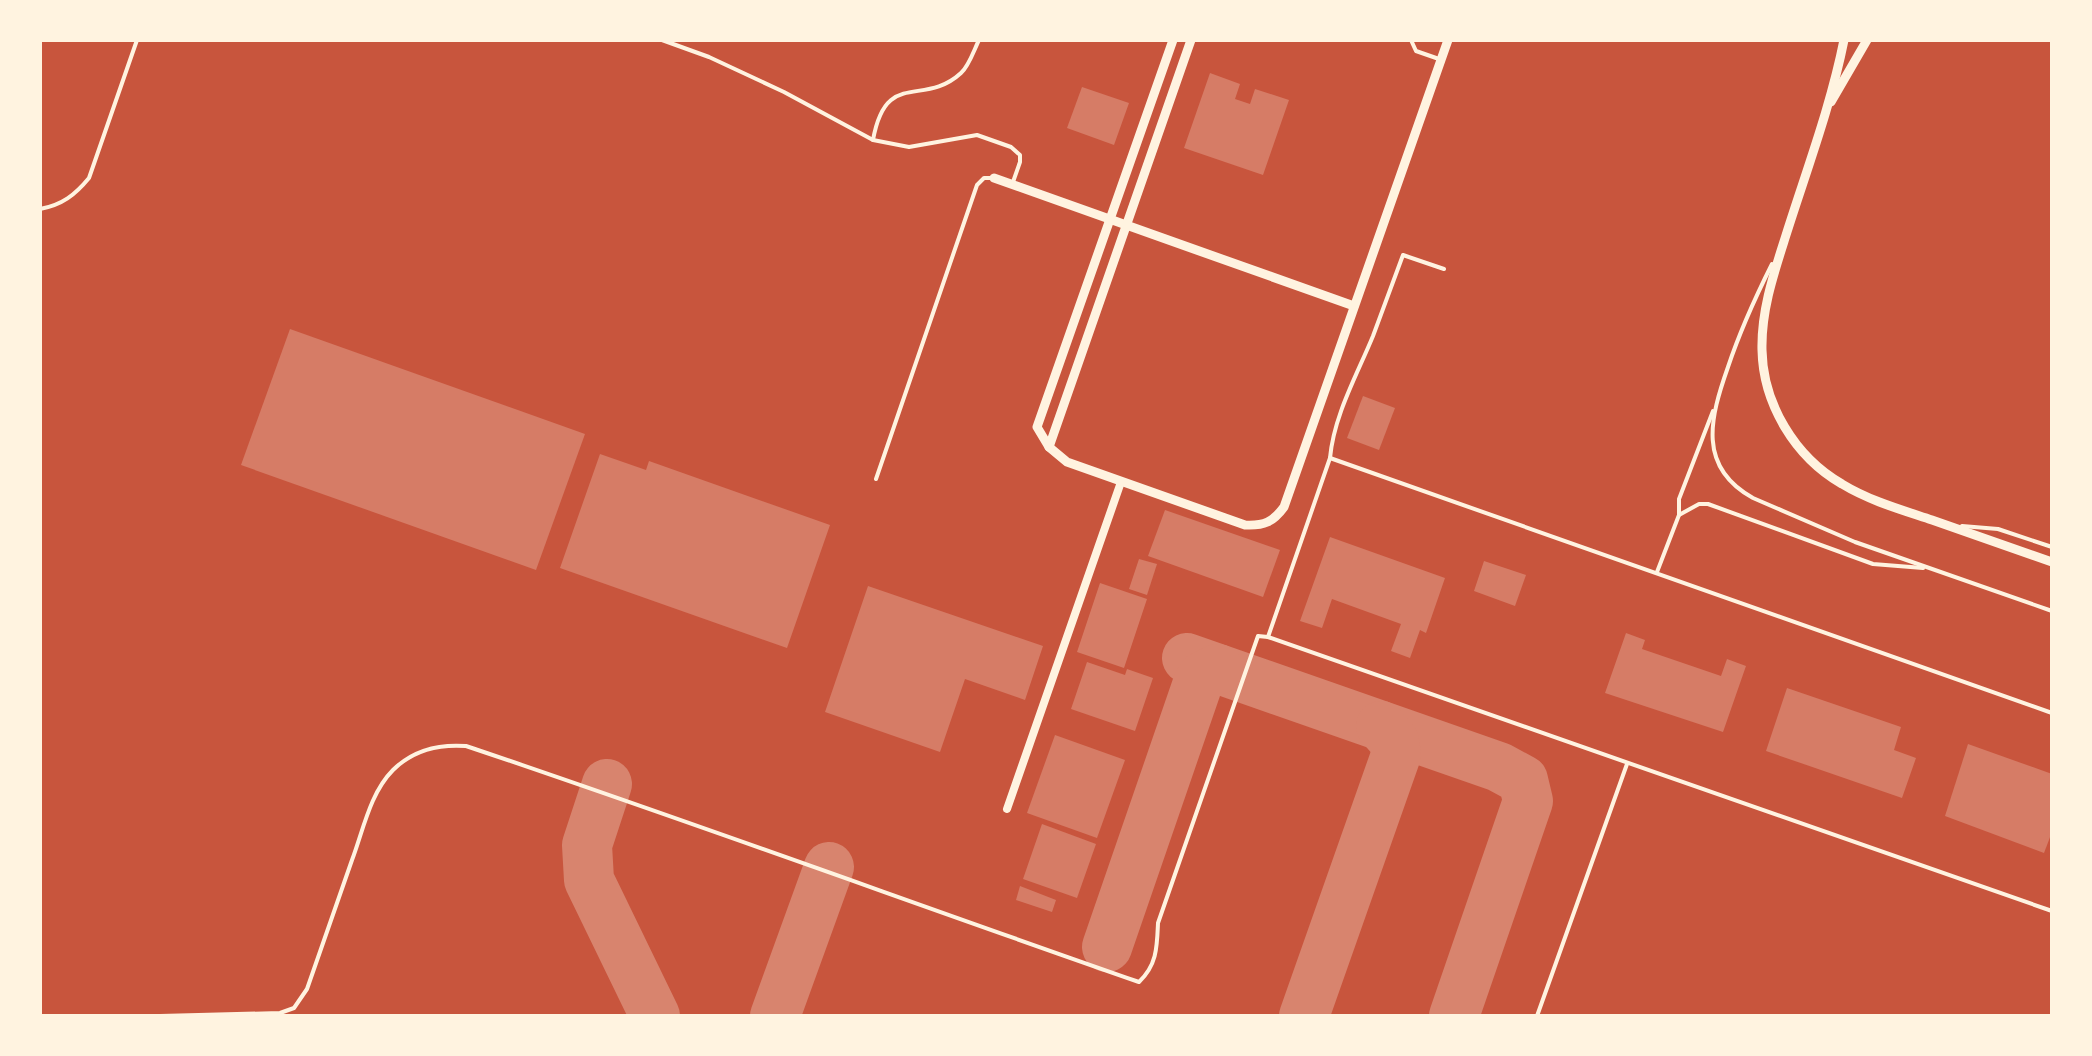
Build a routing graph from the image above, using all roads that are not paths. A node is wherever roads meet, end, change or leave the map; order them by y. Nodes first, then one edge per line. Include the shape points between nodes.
1 (137, 40) edge
2 (662, 40) edge
3 (979, 40) edge
4 (1173, 40) edge
5 (1191, 40) edge
6 (1411, 40) edge
7 (1448, 40) edge
8 (1844, 40) edge
9 (1867, 40) edge
10 (1441, 60) junction
11 (1825, 112) junction
12 (873, 140) junction
13 (994, 178) joint
14 (1012, 185) junction
15 (40, 209) edge
16 (1109, 219) junction
17 (1126, 225) junction
18 (1784, 242) junction
19 (1444, 269) dead end
20 (1354, 306) junction
21 (1715, 405) junction
22 (1049, 447) junction
23 (1330, 458) junction
24 (876, 479) dead end
25 (1121, 482) junction
26 (1679, 515) junction
27 (1947, 525) junction
28 (2052, 547) edge
29 (2052, 562) edge
30 (1929, 568) junction
31 (1657, 572) junction
32 (2052, 611) edge
33 (1268, 637) junction
34 (2052, 713) edge
35 (1627, 764) junction
36 (1007, 809) dead end
37 (2052, 911) edge
38 (294, 1008) junction
39 (160, 1016) edge
40 (298, 1016) edge
41 (1537, 1016) edge

1 - 15 lane via 89,178 75,196
2 - 12 lane via 784,92
3 - 12 lane via 963,71 949,82 908,92 883,106
4 - 16 street
5 - 17 street
6 - 10 lane via 1416,51
7 - 10 street
8 - 11 street
9 - 11 street
10 - 20 street
11 - 18 street
12 - 14 lane via 909,147 977,135 1020,155
13 - 14 street
13 - 24 lane via 977,185
14 - 16 street
16 - 17 street
16 - 22 street via 1037,427
17 - 20 street
17 - 22 street
18 - 21 lane via 1746,315
18 - 27 street via 1769,293 1762,350 1765,378 1785,428 1809,458 1841,484
19 - 23 lane via 1403,255 1358,365
20 - 25 street via 1277,517 1258,526 1245,525
21 - 26 lane via 1679,499
21 - 30 lane via 1716,456 1739,490 1855,542
22 - 25 street via 1067,462
23 - 31 lane
23 - 33 lane
25 - 36 street
26 - 30 lane via 1708,504 1873,564
26 - 31 lane
27 - 28 lane via 1998,529
27 - 29 street
30 - 32 lane
31 - 34 lane
33 - 35 lane
33 - 38 lane via 1258,636 1158,923 1151,971 1139,982 604,792 466,746 447,745 404,761 373,802 307,989
35 - 37 lane
35 - 41 lane
38 - 39 lane via 280,1013
38 - 40 lane

